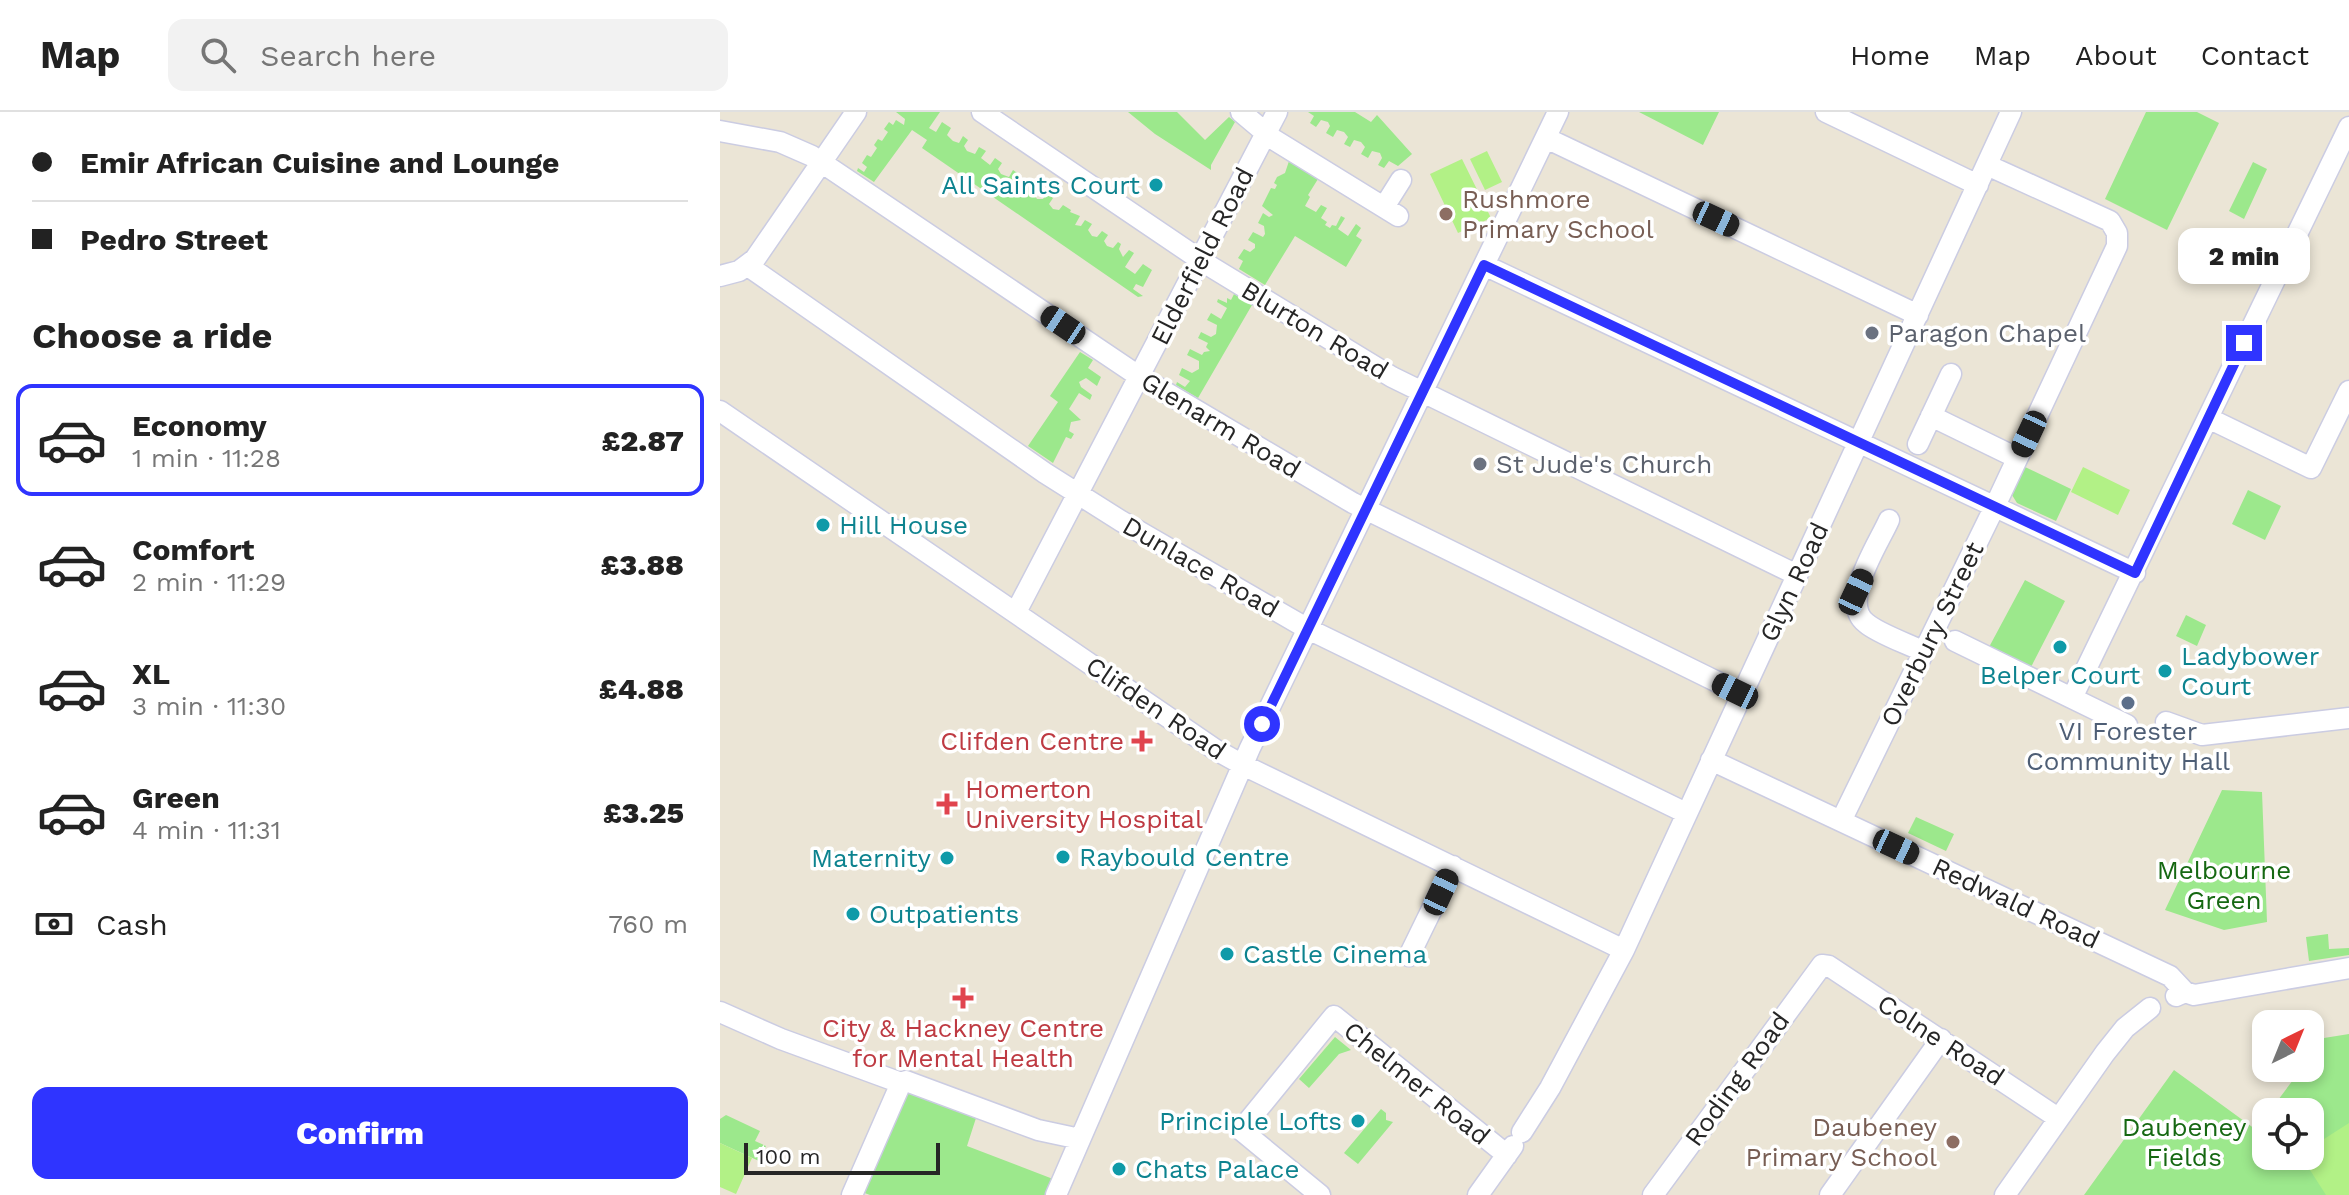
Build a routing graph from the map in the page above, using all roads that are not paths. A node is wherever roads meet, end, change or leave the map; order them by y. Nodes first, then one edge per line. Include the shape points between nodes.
1 (856, 112) edge
2 (982, 112) edge
3 (1241, 112) edge
4 (1277, 112) edge
5 (1558, 112) edge
6 (1826, 112) edge
7 (2011, 112) edge
8 (1864, 121) edge
9 (2349, 127) edge
10 (720, 131) edge
11 (1265, 133) junction
12 (1546, 138) junction
13 (822, 162) junction
14 (1987, 165) junction
15 (1401, 180) dead end
16 (1978, 185) junction
17 (1200, 259) junction
18 (1484, 265) junction
19 (748, 266) junction
20 (720, 276) edge
21 (1918, 315) junction
22 (1951, 374) dead end
23 (1140, 377) junction
24 (2349, 391) edge
25 (1422, 392) junction
26 (720, 411) edge
27 (1931, 416) junction
28 (2208, 418) junction
29 (1860, 442) junction
30 (1918, 444) dead end
31 (2017, 458) junction
32 (1078, 495) junction
33 (1995, 506) junction
34 (1367, 510) junction
35 (1889, 520) dead end
36 (2135, 573) junction
37 (1797, 575) junction
38 (1016, 612) junction
39 (1308, 629) junction
40 (1955, 641) dead end
41 (1922, 651) junction
42 (1742, 694) junction
43 (2072, 698) junction
44 (2349, 718) edge
45 (2166, 722) dead end
46 (2127, 725) dead end
47 (1711, 760) junction
48 (1243, 765) junction
49 (1686, 813) junction
50 (1841, 821) junction
51 (1453, 866) junction
52 (1624, 950) junction
53 (1409, 956) dead end
54 (1822, 965) joint
55 (2349, 968) edge
56 (2150, 1008) dead end
57 (727, 1015) edge
58 (1941, 1039) junction
59 (901, 1083) junction
60 (2058, 1118) junction
61 (1080, 1139) junction
62 (1515, 1143) junction
63 (1294, 1186) edge
64 (852, 1195) edge
65 (1056, 1195) edge
66 (1320, 1195) edge
67 (1478, 1195) edge
68 (1653, 1195) edge
69 (1830, 1195) edge
70 (2005, 1195) edge

1 - 13 street
2 - 17 street, Blurton Road
3 - 11 street
4 - 11 street, Elderfield Road
5 - 12 street
6 - 8 street
7 - 14 street, Glyn Road
8 - 16 street
9 - 28 street
10 - 13 street, Glenarm Road via 796,147
11 - 15 street via 1391,212
11 - 17 street, Elderfield Road
12 - 18 street
12 - 21 street
13 - 19 street
13 - 23 street, Glenarm Road
14 - 16 street, Glyn Road
14 - 31 street, Overbury Street via 2110,221 2117,233 2117,246
16 - 21 street, Glyn Road
17 - 23 street, Elderfield Road
17 - 25 street, Blurton Road
18 - 25 street
18 - 29 street
19 - 20 street
19 - 32 street, Dunlace Road
21 - 29 street, Glyn Road
22 - 27 street
23 - 32 street, Elderfield Road
23 - 34 street, Glenarm Road
24 - 28 street via 2311,468
25 - 34 street
25 - 37 street, Blurton Road
26 - 38 street, Clifden Road
27 - 30 street
27 - 31 street
28 - 36 street
29 - 33 street
29 - 37 street, Glyn Road
31 - 33 street, Overbury Street
32 - 38 street, Elderfield Road
32 - 39 street, Dunlace Road
33 - 36 street
33 - 41 street, Overbury Street
34 - 39 street
34 - 42 street, Glenarm Road
35 - 41 street via 1856,592 1856,608 1865,623
36 - 43 street
37 - 42 street, Glyn Road
38 - 48 street, Clifden Road
39 - 48 street
39 - 49 street, Dunlace Road
40 - 43 street
41 - 50 street, Overbury Street
42 - 47 street, Glyn Road
43 - 46 street
44 - 45 street via 2202,735
47 - 49 street, Glyn Road
47 - 50 street, Redwald Road
48 - 51 street, Clifden Road
48 - 61 street
49 - 52 street, Glyn Road
50 - 55 street, Redwald Road via 2170,976 2179,995
51 - 52 street, Clifden Road
51 - 53 street
52 - 62 street, Glyn Road
54 - 58 street, Colne Road
54 - 68 street, Roding Road
56 - 60 street via 2125,1028
57 - 59 street
58 - 60 street, Colne Road
58 - 69 street
59 - 61 street
59 - 64 street
60 - 70 street
61 - 65 street
62 - 63 street, Chelmer Road via 1334,1016 1241,1130
62 - 67 street, Glyn Road
63 - 66 street, Chelmer Road

